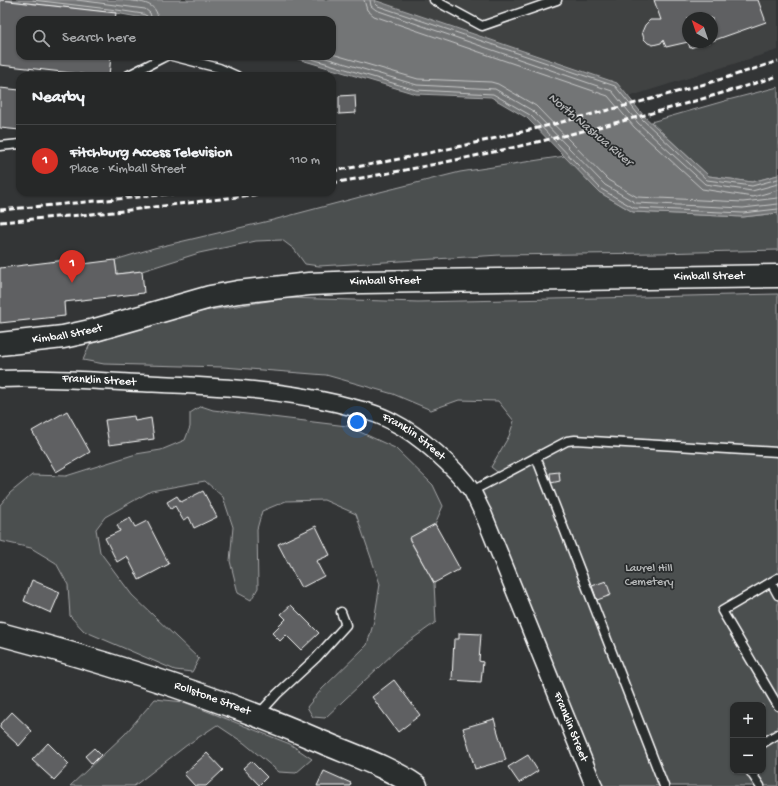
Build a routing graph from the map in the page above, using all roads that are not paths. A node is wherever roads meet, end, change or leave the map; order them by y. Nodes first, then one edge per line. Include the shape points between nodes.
1 (434, 0) edge
2 (557, 0) edge
3 (158, 60) edge
4 (188, 60) edge
5 (135, 72) edge
6 (228, 72) edge
7 (16, 144) edge
8 (0, 146) edge
9 (778, 276) edge
10 (0, 344) edge
11 (0, 379) edge
12 (778, 452) edge
13 (536, 457) junction
14 (472, 491) junction
15 (774, 580) edge
16 (778, 595) edge
17 (341, 612) dead end
18 (0, 634) edge
19 (778, 706) edge
20 (258, 716) junction
21 (778, 734) edge
22 (766, 741) edge
23 (752, 774) edge
24 (416, 786) edge
25 (594, 786) edge
26 (664, 786) edge
27 (760, 786) edge

1 - 2 lane via 482,26
3 - 5 lane
4 - 6 lane
7 - 8 lane
9 - 10 main road, Kimball Street via 309,284 210,297 82,333
11 - 14 street, Franklin Street via 52,379 271,391 355,408 377,415 410,432 448,464
12 - 13 lane via 575,440 567,441
13 - 14 lane
13 - 26 lane
14 - 25 street, Franklin Street via 497,545
15 - 16 lane
15 - 19 lane via 722,611
17 - 20 lane via 346,625
18 - 20 main road, Rollstone Street via 115,666
20 - 24 main road, Rollstone Street via 365,760 405,778
21 - 22 lane
23 - 27 lane

